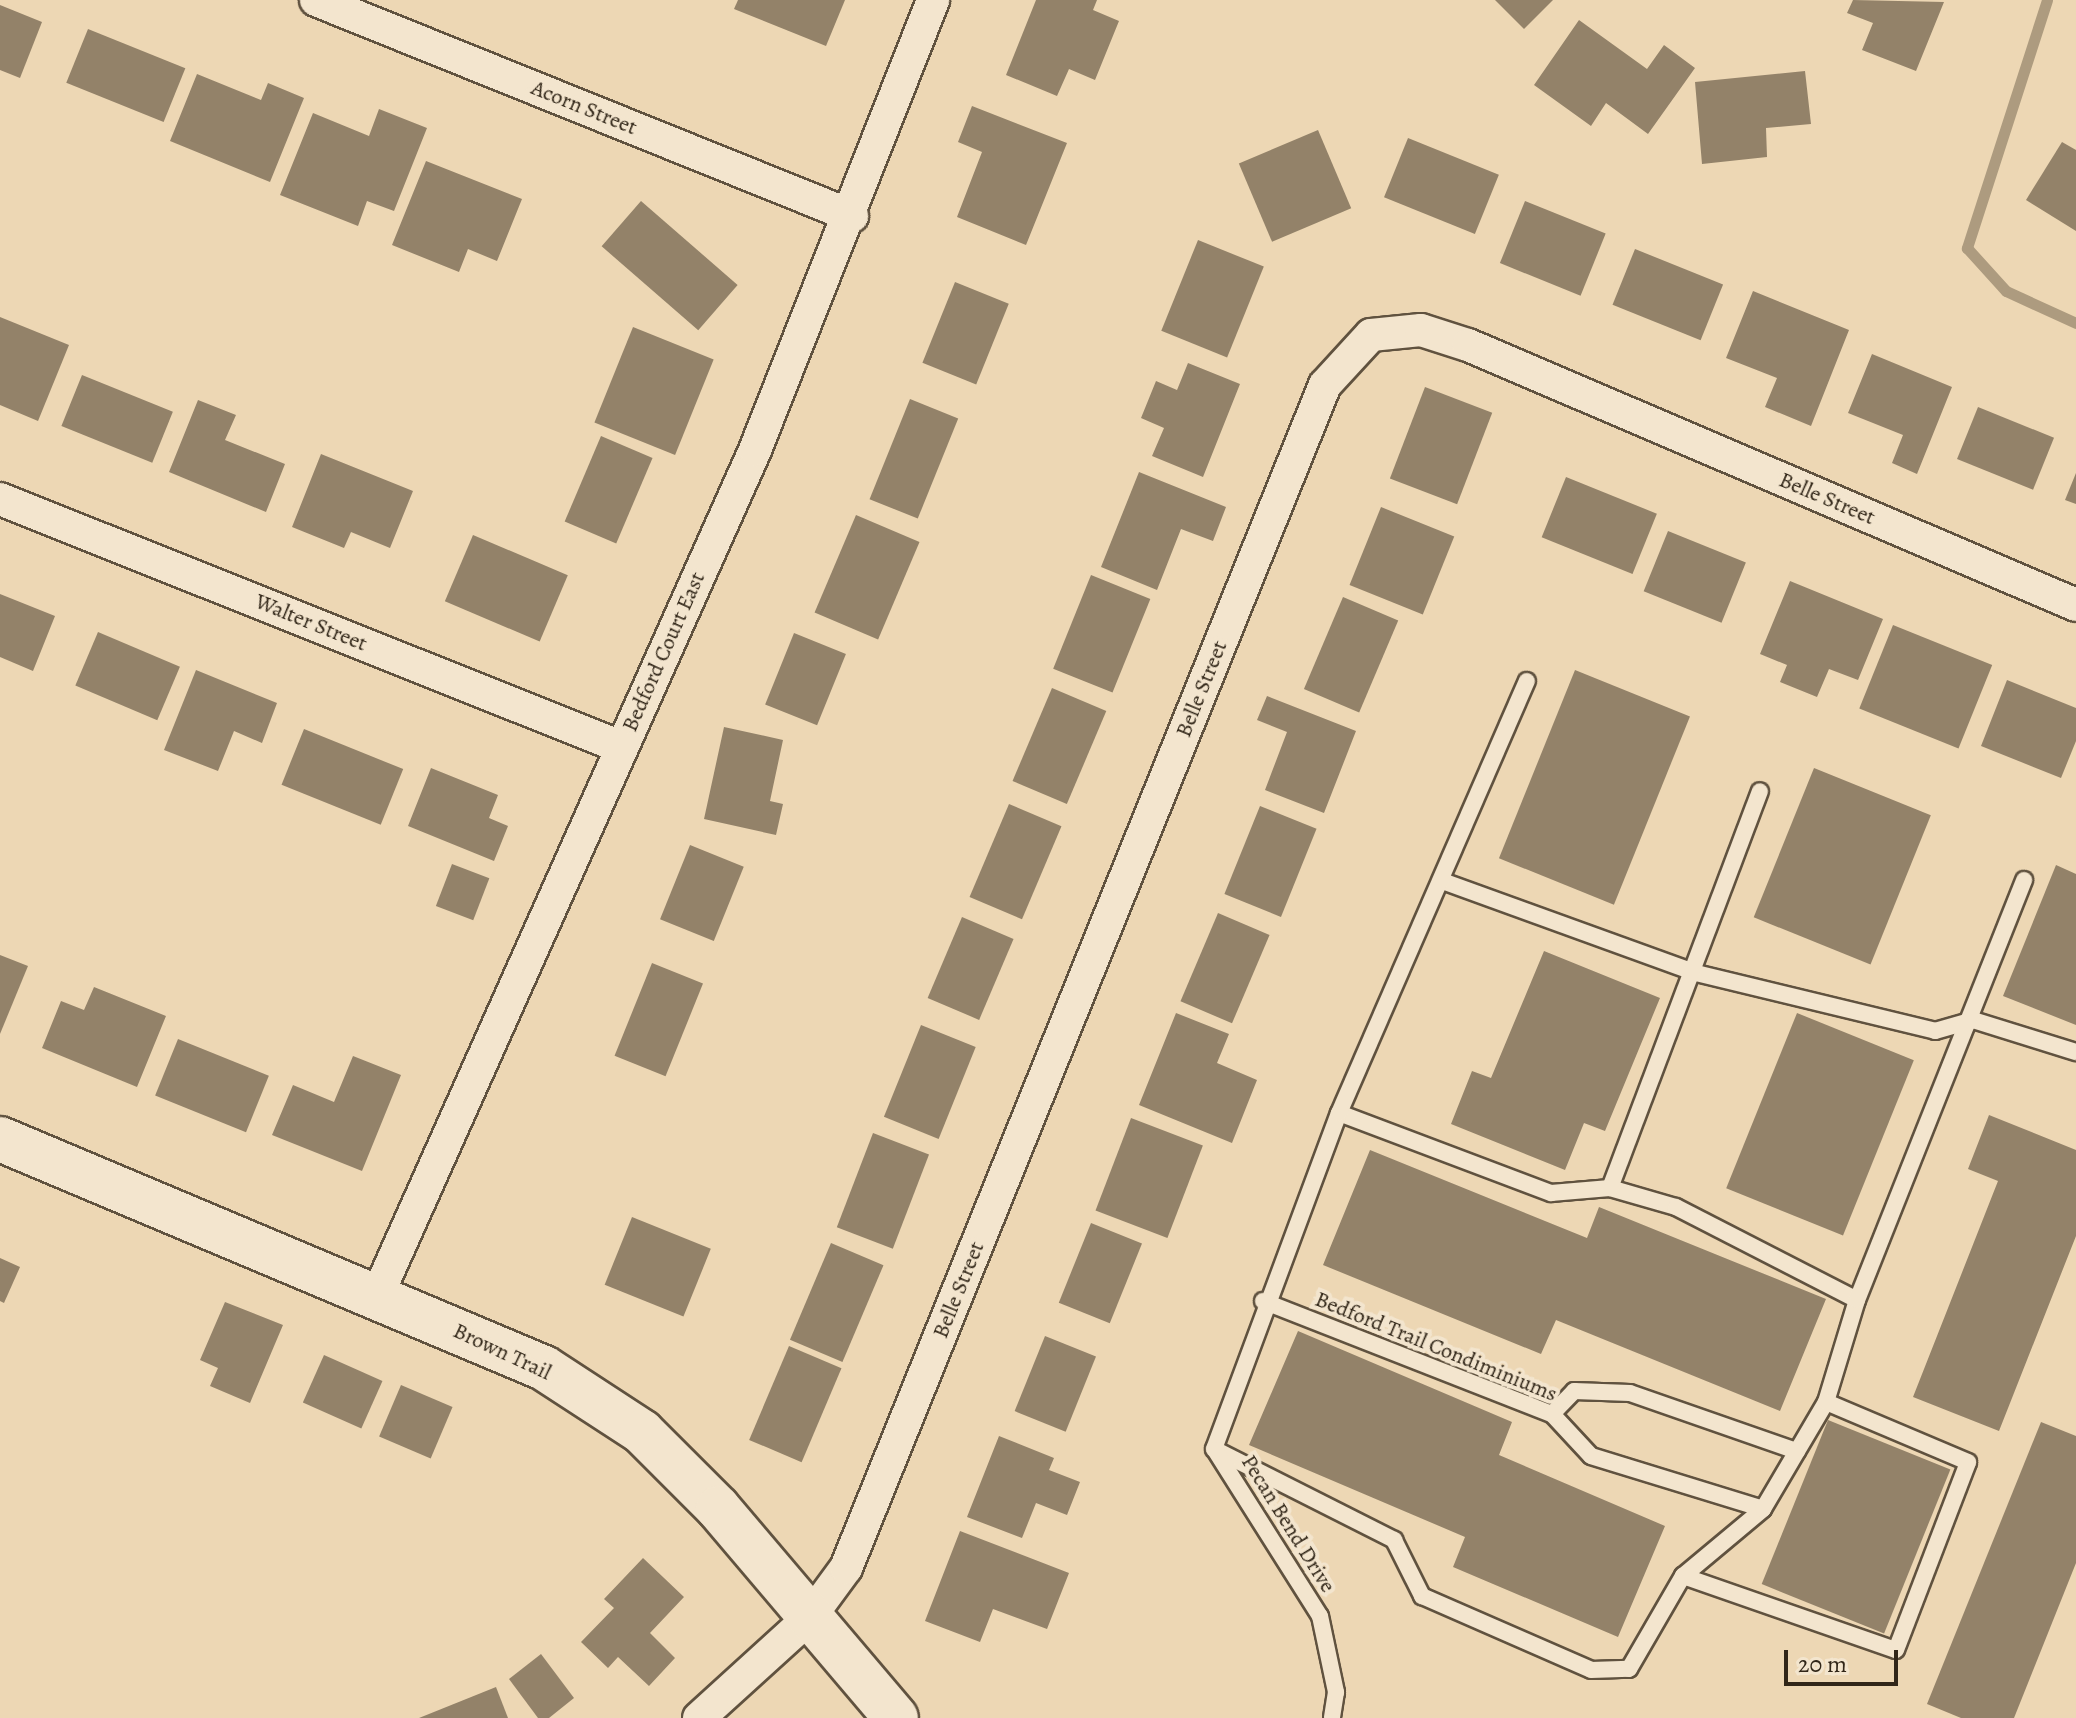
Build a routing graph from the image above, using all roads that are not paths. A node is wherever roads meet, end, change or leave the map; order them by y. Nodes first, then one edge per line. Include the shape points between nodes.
1 (316, 0) edge
2 (933, 0) edge
3 (852, 216) junction
4 (0, 499) edge
5 (2076, 605) edge
6 (1527, 681) dead end
7 (621, 747) junction
8 (1760, 791) dead end
9 (2024, 880) dead end
10 (1445, 882) junction
11 (1696, 973) junction
12 (1973, 1020) junction
13 (2076, 1052) edge
14 (1339, 1113) junction
15 (0, 1139) edge
16 (1610, 1188) junction
17 (377, 1296) junction
18 (1857, 1300) junction
19 (1263, 1301) junction
20 (1826, 1402) junction
21 (1552, 1414) junction
22 (1214, 1449) junction
23 (1797, 1451) junction
24 (1763, 1509) junction
25 (1683, 1576) junction
26 (810, 1617) junction
27 (699, 1718) edge
28 (896, 1718) edge
29 (1332, 1718) edge

1 - 3 street, Acorn Street
2 - 3 street, Bedford Court East
3 - 7 street, Bedford Court East
4 - 7 street, Walter Street
5 - 26 street, Belle Street via 1468,345 1421,330 1371,335 1325,385 846,1568
6 - 10 lane
7 - 17 street, Bedford Court East
8 - 11 lane
9 - 12 lane
10 - 11 lane
10 - 14 lane
11 - 12 lane via 1935,1031
11 - 16 lane
12 - 13 lane
12 - 18 lane
14 - 16 lane via 1551,1193
14 - 19 lane
15 - 17 street, Brown Trail
16 - 18 lane via 1676,1207
17 - 26 street, Brown Trail via 544,1368 642,1432
18 - 20 lane
19 - 21 lane, Bedford Trail Condiminiums
19 - 22 lane
20 - 23 lane
20 - 25 lane via 1968,1462 1896,1650
21 - 23 lane via 1574,1391 1630,1393
21 - 24 lane, Bedford Trail Condiminiums via 1591,1456
22 - 25 lane via 1394,1540 1422,1596 1591,1670 1629,1669
22 - 29 lane, Pecan Bend Drive via 1320,1616 1336,1692
23 - 24 lane
24 - 25 lane
26 - 27 street, Belle Street
26 - 28 street, Brown Trail

